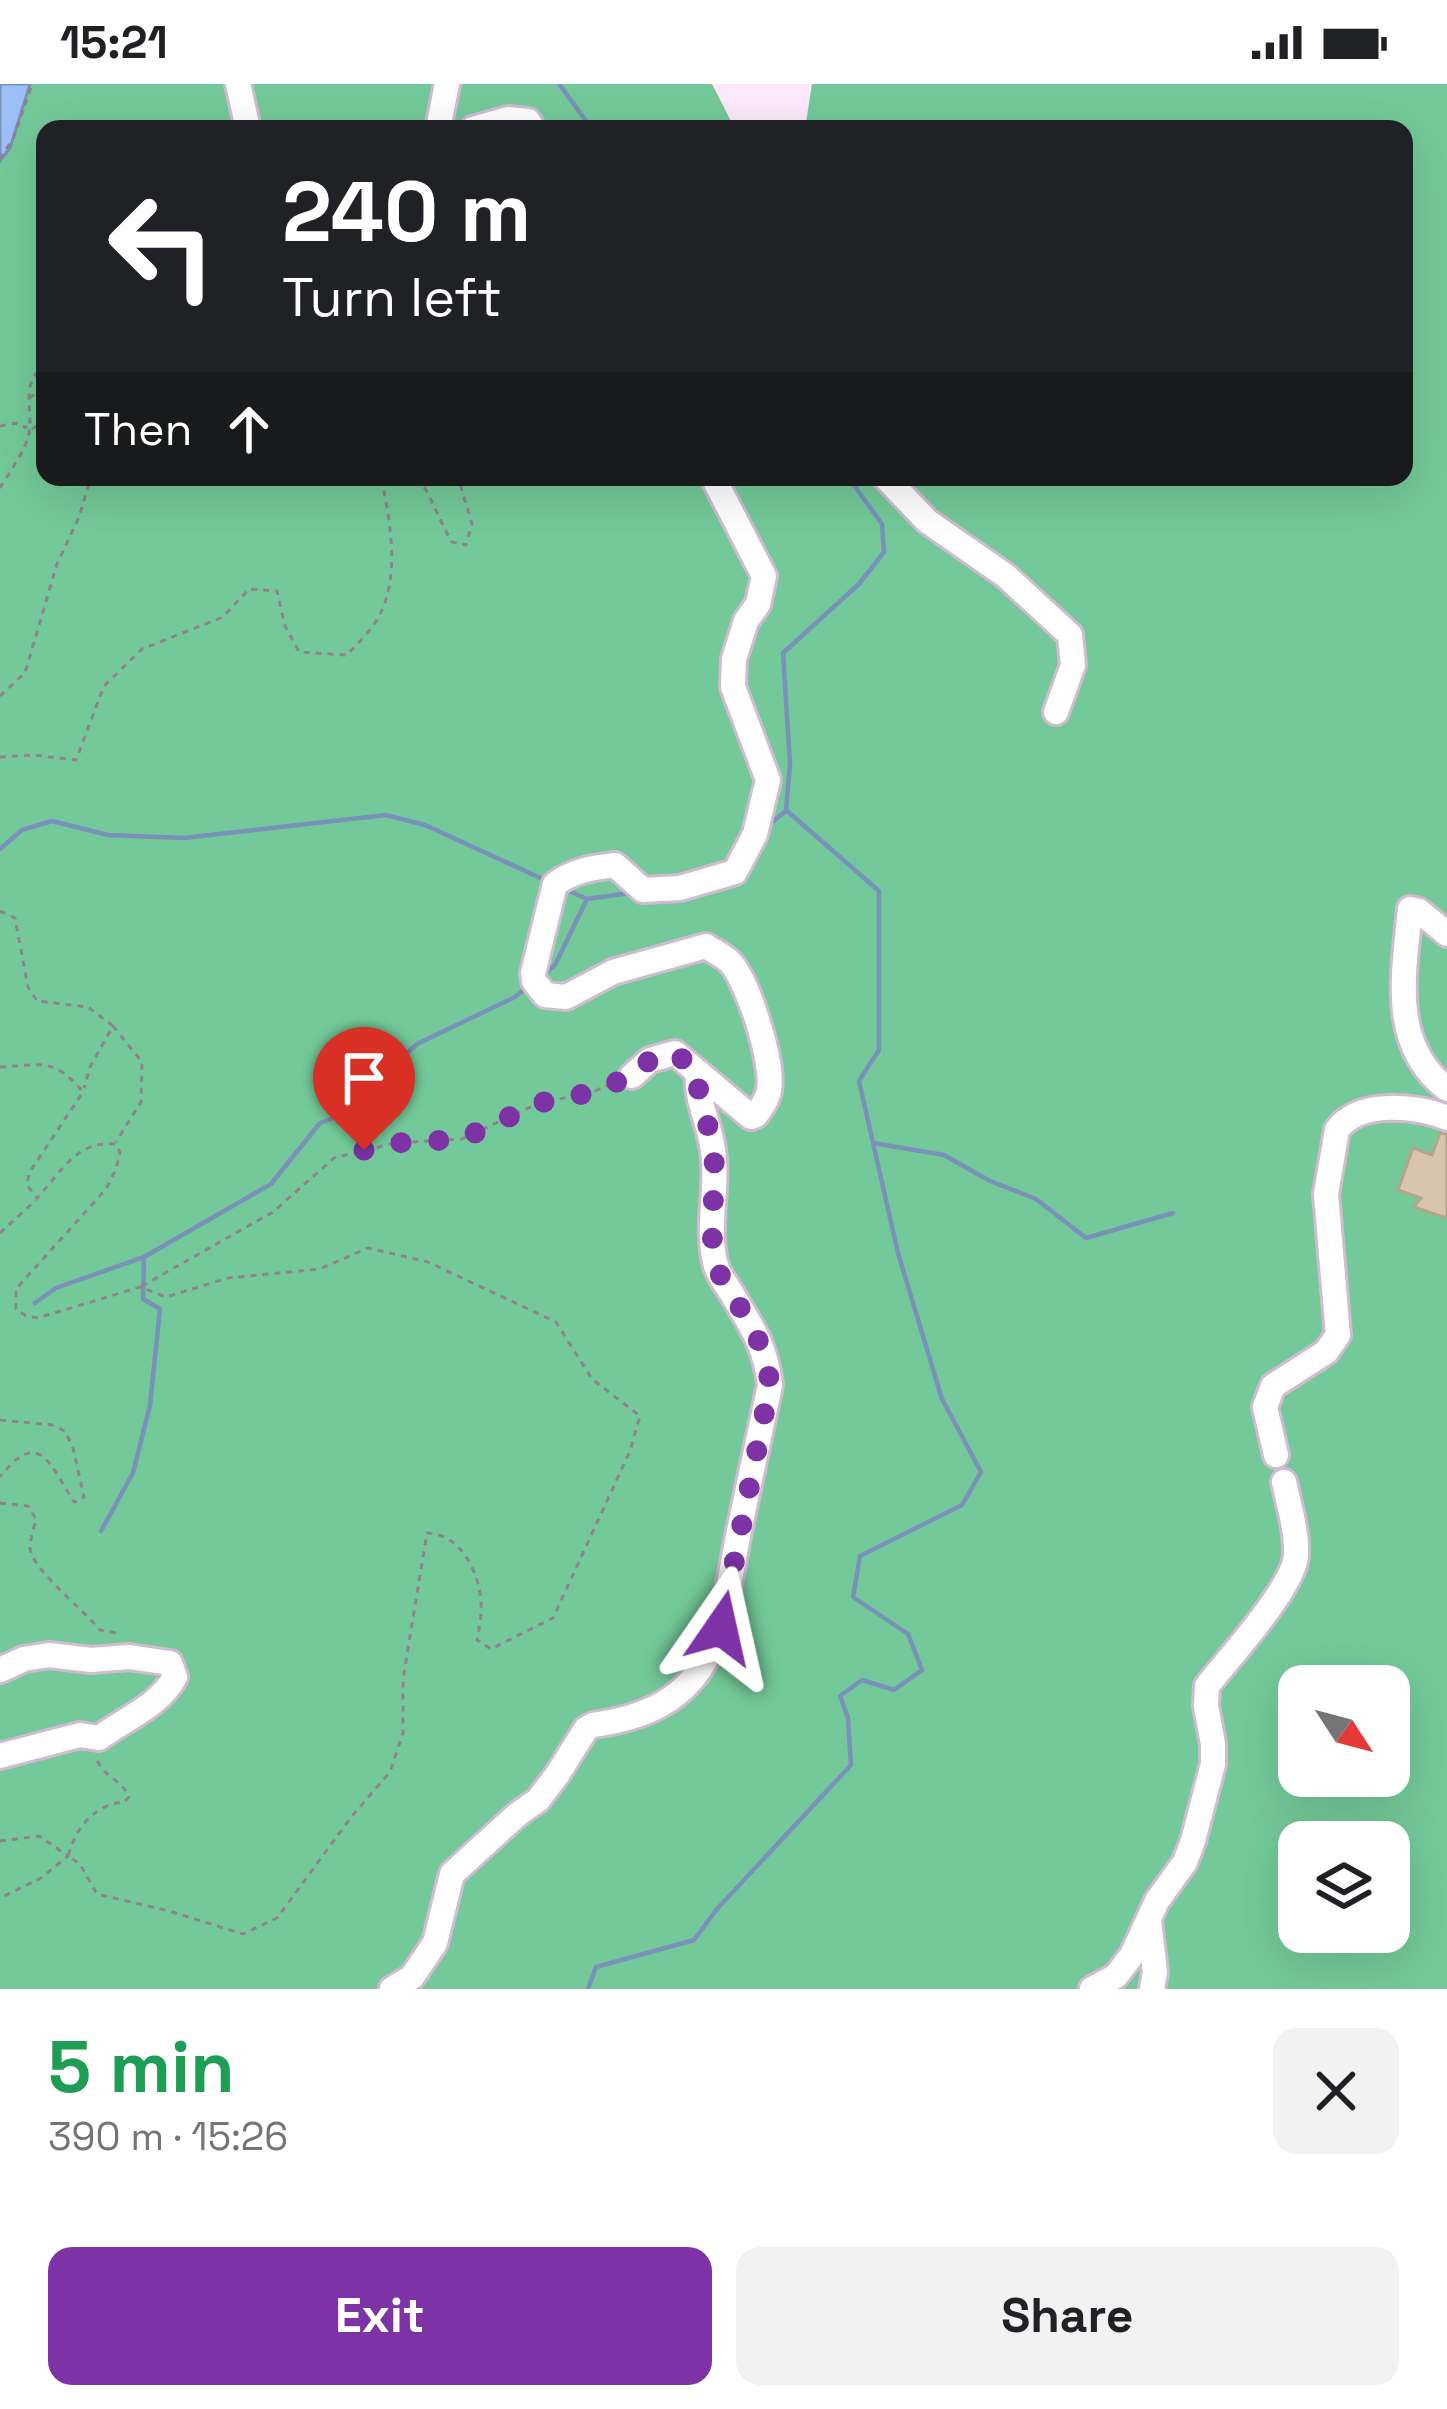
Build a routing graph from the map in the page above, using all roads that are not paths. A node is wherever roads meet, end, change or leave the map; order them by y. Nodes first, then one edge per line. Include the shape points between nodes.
1 (238, 84) edge
2 (446, 84) edge
3 (246, 120) edge
4 (440, 120) edge
5 (718, 486) edge
6 (894, 486) edge
7 (1056, 712) dead end
8 (1447, 934) edge
9 (698, 1072) junction
10 (632, 1076) road end
11 (1447, 1089) edge
12 (1447, 1118) edge
13 (1276, 1455) dead end
14 (1284, 1481) dead end
15 (0, 1670) edge
16 (0, 1756) edge
17 (1149, 1921) junction
18 (392, 1989) edge
19 (1092, 1989) edge
20 (1152, 1989) edge

1 - 3 street
2 - 4 street
5 - 9 street via 764,576 734,658 734,687 768,780 755,834 736,872 680,888 643,890 615,865 568,874 555,884 533,973 545,995 566,997 613,972 706,946 731,963 752,1003 770,1088 751,1117
6 - 7 street via 1070,635 1073,665
8 - 11 street via 1410,909 1406,1026 1416,1057
9 - 10 street via 675,1053
9 - 18 street via 713,1149 715,1262 767,1358 770,1385 721,1628 676,1696 641,1716 586,1729 538,1800 452,1874 435,1943 412,1977
12 - 13 street via 1424,1108 1388,1108 1337,1130 1326,1194 1339,1335 1273,1386 1265,1407
14 - 17 street via 1296,1561 1208,1686 1213,1764 1185,1862
15 - 16 street via 49,1655 138,1657 170,1663 175,1677 99,1738 80,1735
17 - 19 street via 1116,1976
17 - 20 street

